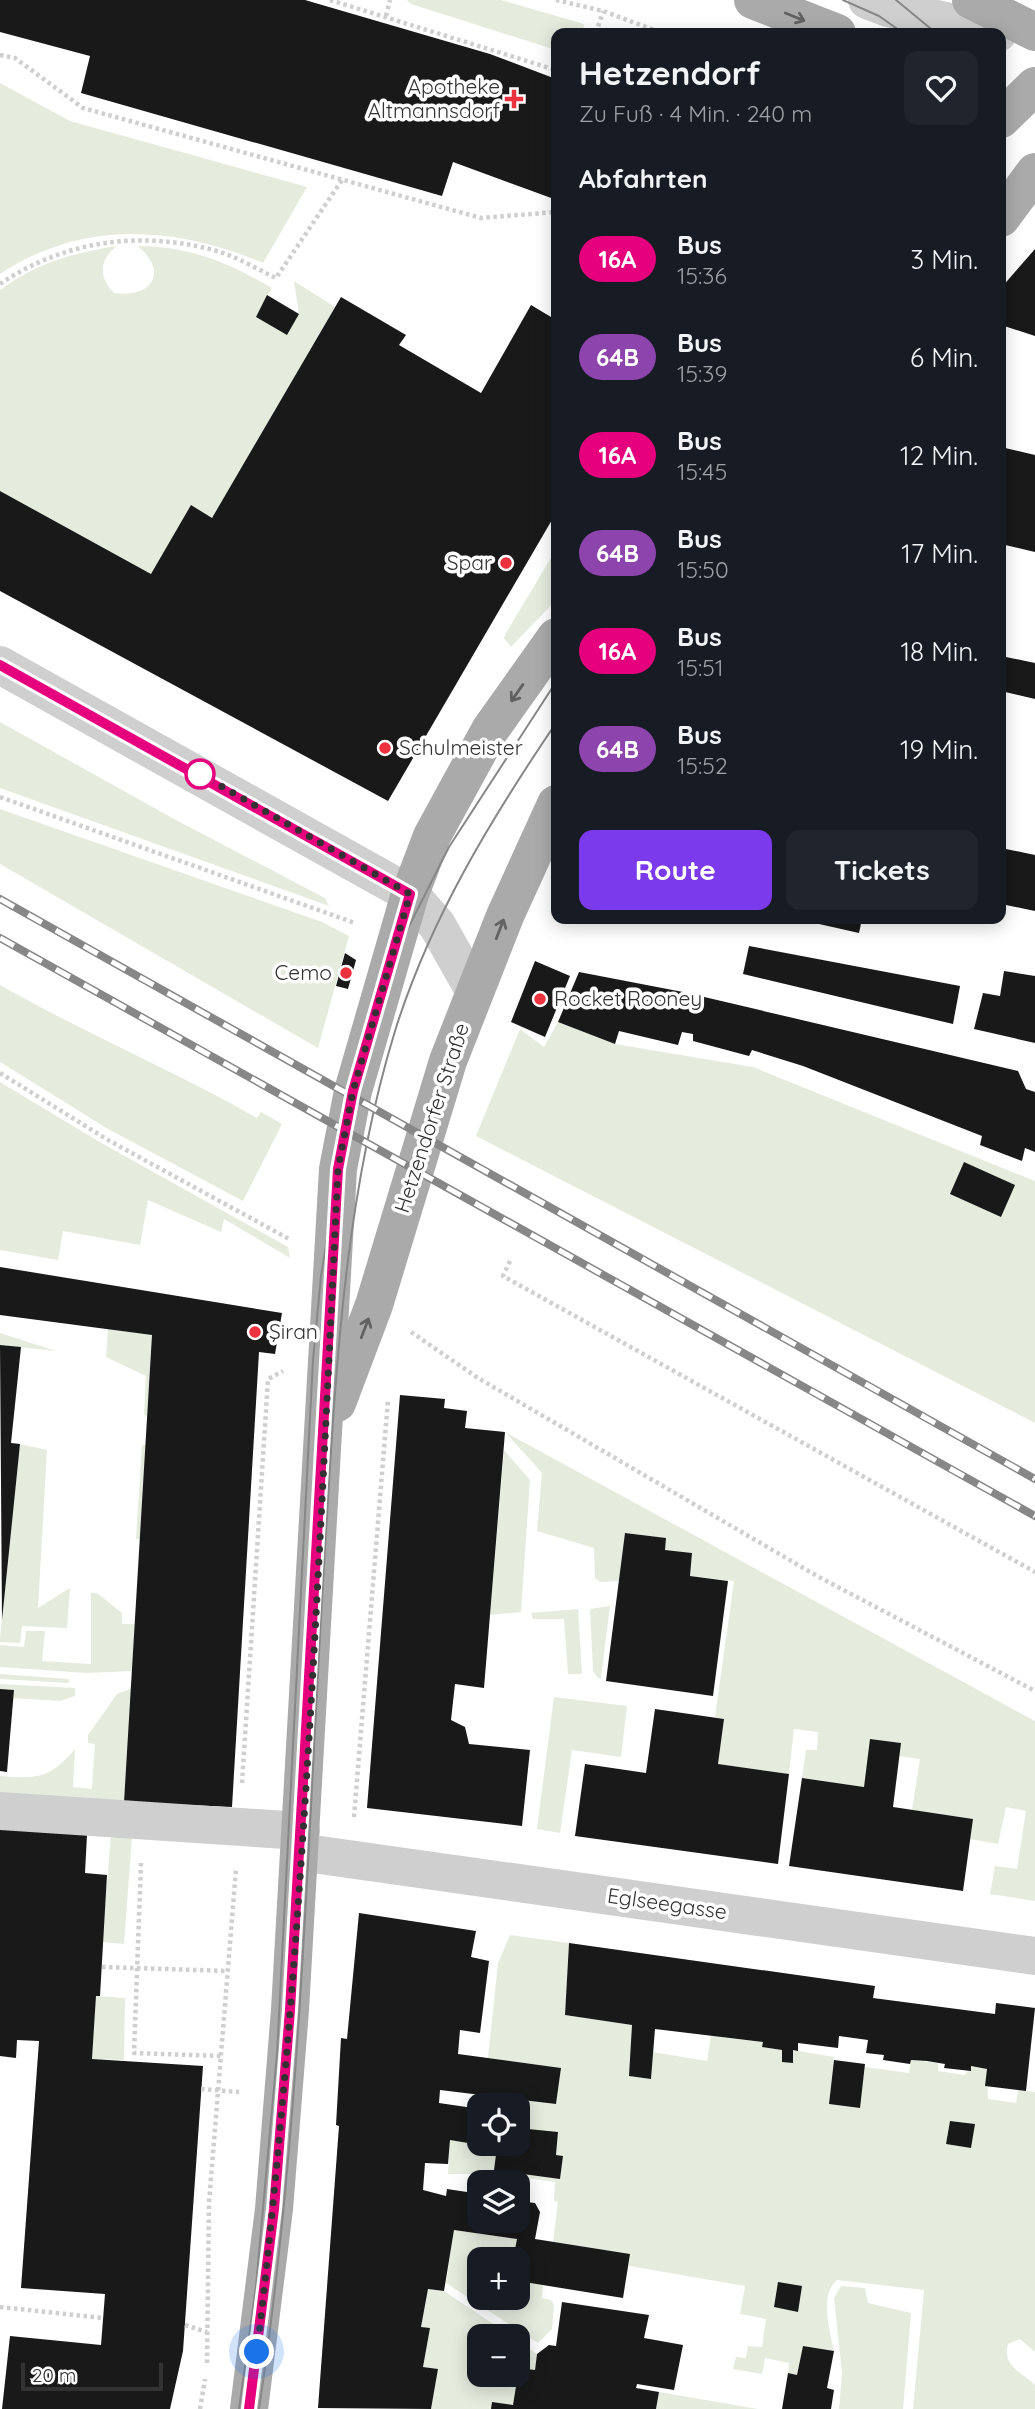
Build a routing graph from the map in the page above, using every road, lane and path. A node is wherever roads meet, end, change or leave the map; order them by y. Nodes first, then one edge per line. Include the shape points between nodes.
1 (330, 0) edge
2 (390, 0) edge
3 (556, 0) edge
4 (753, 0) edge
5 (971, 0) edge
6 (878, 4) edge
7 (603, 12) junction
8 (386, 16) junction
9 (598, 28) edge
10 (648, 28) edge
11 (824, 28) edge
12 (914, 28) edge
13 (976, 28) edge
14 (1035, 32) edge
15 (1006, 35) edge
16 (1035, 42) edge
17 (0, 55) edge
18 (551, 68) edge
19 (1035, 173) edge
20 (342, 180) junction
21 (1006, 211) edge
22 (551, 212) edge
23 (0, 284) edge
24 (551, 644) edge
25 (0, 665) edge
26 (0, 797) edge
27 (551, 815) edge
28 (410, 894) junction
29 (360, 933) dead end
30 (475, 992) junction
31 (0, 1073) edge
32 (291, 1240) dead end
33 (510, 1261) dead end
34 (374, 1305) junction
35 (286, 1369) dead end
36 (389, 1389) dead end
37 (324, 1438) junction
38 (1035, 1572) edge
39 (1035, 1691) edge
40 (0, 1811) edge
41 (142, 1820) junction
42 (239, 1827) junction
43 (300, 1842) junction
44 (351, 1859) junction
45 (1035, 1956) edge
46 (102, 1967) dead end
47 (137, 1968) junction
48 (228, 1971) junction
49 (221, 2056) junction
50 (0, 2307) edge
51 (103, 2318) dead end
52 (185, 2325) dead end
53 (207, 2332) junction
54 (200, 2409) edge
55 (249, 2409) edge

1 - 8 path
2 - 8 path
3 - 7 path
4 -> 11 main road
5 - 14 main road
6 - 12 street
6 - 13 street
7 - 9 path
7 - 10 path
8 - 18 path
15 - 16 street
17 - 20 path via 15,58 83,108
19 - 21 main road
20 - 22 path via 481,218
20 - 23 path via 276,278 219,252 161,239 97,242 30,263
24 -> 28 main road, Hetzendorfer Straße via 490,730 432,836
25 - 28 street
26 - 29 path via 355,923
30 -> 27 main road, Hetzendorfer Straße
28 - 30 street via 437,925
28 - 37 main road, Hetzendorfer Straße via 353,1091 338,1169
30 - 34 main road, Hetzendorfer Straße via 447,1061
31 - 32 path via 108,1140
33 - 38 path via 503,1276
37 -> 34 main road, Hetzendorfer Straße
34 - 39 path via 478,1378 817,1576
35 - 42 path via 268,1379
36 - 44 path
37 - 43 main road, Hetzendorfer Straße
40 - 41 street, Eglseegasse
41 - 42 street, Eglseegasse
41 - 47 path
42 - 43 street, Eglseegasse
42 - 48 path
43 - 44 street, Eglseegasse
43 - 55 main road, Hetzendorfer Straße via 274,2209
44 - 45 street, Eglseegasse
46 - 47 path
47 - 48 path
47 - 49 path via 134,2053
48 - 49 path
49 - 53 path via 209,2203
50 - 51 path
52 - 53 path
53 - 54 path

